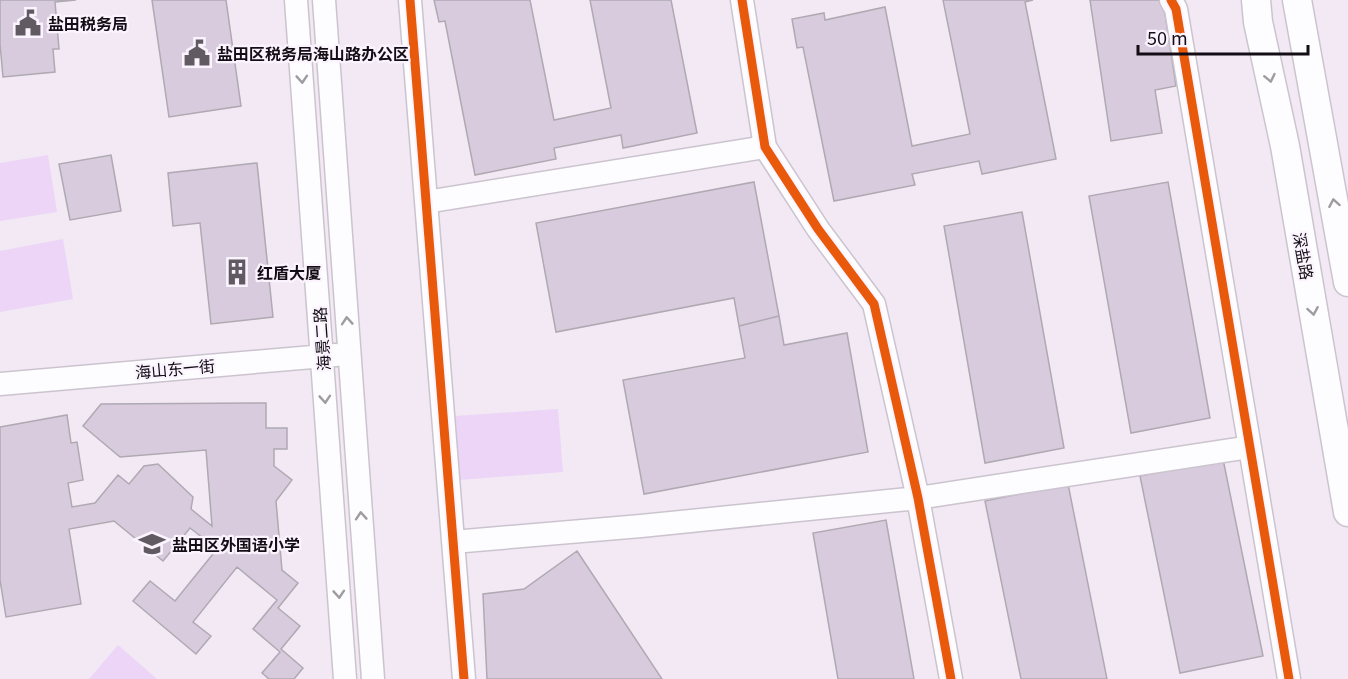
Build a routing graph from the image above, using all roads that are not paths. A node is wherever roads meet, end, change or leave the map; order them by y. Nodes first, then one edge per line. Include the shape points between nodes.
1 (296, 0) edge
2 (324, 0) edge
3 (410, 0) edge
4 (742, 0) edge
5 (1171, 0) edge
6 (1256, 0) edge
7 (1297, 0) edge
8 (765, 147) junction
9 (426, 202) junction
10 (1348, 282) edge
11 (349, 353) junction
12 (322, 356) junction
13 (0, 384) edge
14 (1250, 447) junction
15 (918, 498) junction
16 (1348, 512) edge
17 (453, 542) junction
18 (345, 679) edge
19 (373, 679) edge
20 (464, 679) edge
21 (951, 679) edge
22 (1290, 679) edge

1 -> 12 street, 海景二路
11 -> 2 street, 海景二路
3 - 9 street
4 - 8 street
5 - 14 street via 1176,9
6 -> 16 main road, 深盐路
10 -> 7 main road
8 - 9 street
8 - 15 street via 818,229 874,304
9 - 17 street
11 - 12 street, 海山东一街
19 -> 11 street, 海景二路
12 - 13 street, 海山东一街
12 -> 18 street, 海景二路
14 - 15 street
14 - 22 street
15 - 17 street
15 - 21 street
17 - 20 street

